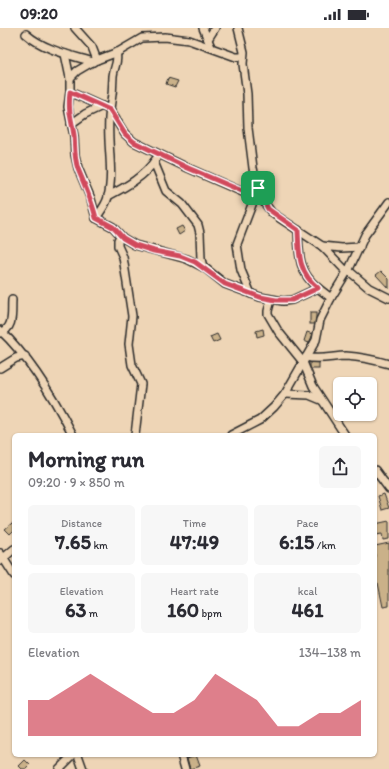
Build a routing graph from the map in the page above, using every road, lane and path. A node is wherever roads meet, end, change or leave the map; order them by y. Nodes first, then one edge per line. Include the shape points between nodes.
1 (75, 28) edge
2 (203, 28) edge
3 (215, 28) edge
4 (238, 28) edge
5 (26, 34) dead end
6 (208, 39) junction
7 (211, 47) junction
8 (116, 52) junction
9 (66, 54) junction
10 (243, 57) junction
11 (95, 61) junction
12 (70, 78) junction
13 (70, 92) junction
14 (102, 106) junction
15 (110, 110) junction
16 (72, 124) junction
17 (159, 154) junction
18 (154, 162) junction
19 (258, 188) junction
20 (108, 196) junction
21 (256, 197) junction
22 (263, 201) junction
23 (389, 202) edge
24 (96, 218) junction
25 (298, 230) junction
26 (120, 236) junction
27 (322, 246) junction
28 (360, 247) junction
29 (203, 267) junction
30 (348, 271) junction
31 (318, 288) junction
32 (251, 294) junction
33 (331, 298) junction
34 (389, 298) edge
35 (12, 300) dead end
36 (271, 300) junction
37 (1, 332) edge
38 (25, 356) junction
39 (304, 360) junction
40 (389, 364) edge
41 (0, 368) edge
42 (285, 394) junction
43 (322, 401) junction
44 (72, 433) edge
45 (135, 433) edge
46 (235, 433) edge
47 (344, 433) edge
48 (377, 473) edge
49 (389, 489) edge
50 (12, 550) edge
51 (1, 557) edge
52 (12, 572) edge
53 (71, 757) edge
54 (79, 757) edge
55 (182, 757) edge
56 (59, 769) edge
57 (83, 769) edge
58 (185, 769) edge

1 - 11 street via 92,47
2 - 6 street
3 - 6 street
4 - 10 street
5 - 9 street via 32,40
6 - 7 street
7 - 8 street via 189,40 142,38
7 - 10 street via 236,57
8 - 11 street
8 - 15 street via 118,62 114,71
9 - 11 street
9 - 12 street
10 - 19 street via 248,128
11 - 12 street
12 - 13 street
13 - 14 street
13 - 16 street via 68,107
14 - 15 street
14 - 16 street
15 - 17 street via 125,134 134,142
15 - 20 street via 108,124 111,166
16 - 24 street via 78,168
17 - 18 street
17 - 21 street
18 - 20 street via 139,177
18 - 29 street via 166,191 182,204 198,225
19 - 21 street
19 - 22 street
20 - 24 street
21 - 22 street
21 - 32 street via 237,244 241,270
22 - 25 street via 272,213
23 - 28 street via 369,229
24 - 26 street via 113,227
25 - 27 street
25 - 31 street via 299,260
26 - 29 street via 136,245 180,256
26 - 45 street via 118,246 123,257 132,316 129,344 132,365 141,384
27 - 28 street
27 - 30 street
28 - 30 street
29 - 32 street via 225,284
30 - 33 street
30 - 34 street via 369,288
31 - 33 street
31 - 36 street via 292,300
32 - 36 street
33 - 39 street via 320,320 316,340
35 - 37 street via 11,322 6,331
36 - 39 street via 268,314 278,331
37 - 38 street
38 - 41 street via 16,358
38 - 44 street via 63,414
39 - 40 street via 345,356
39 - 42 street
39 - 43 street via 313,386
42 - 43 street via 309,395
42 - 46 street via 260,420
43 - 47 street
48 - 49 street
50 - 51 street
51 - 52 street
53 - 56 street
54 - 57 street
55 - 58 street

